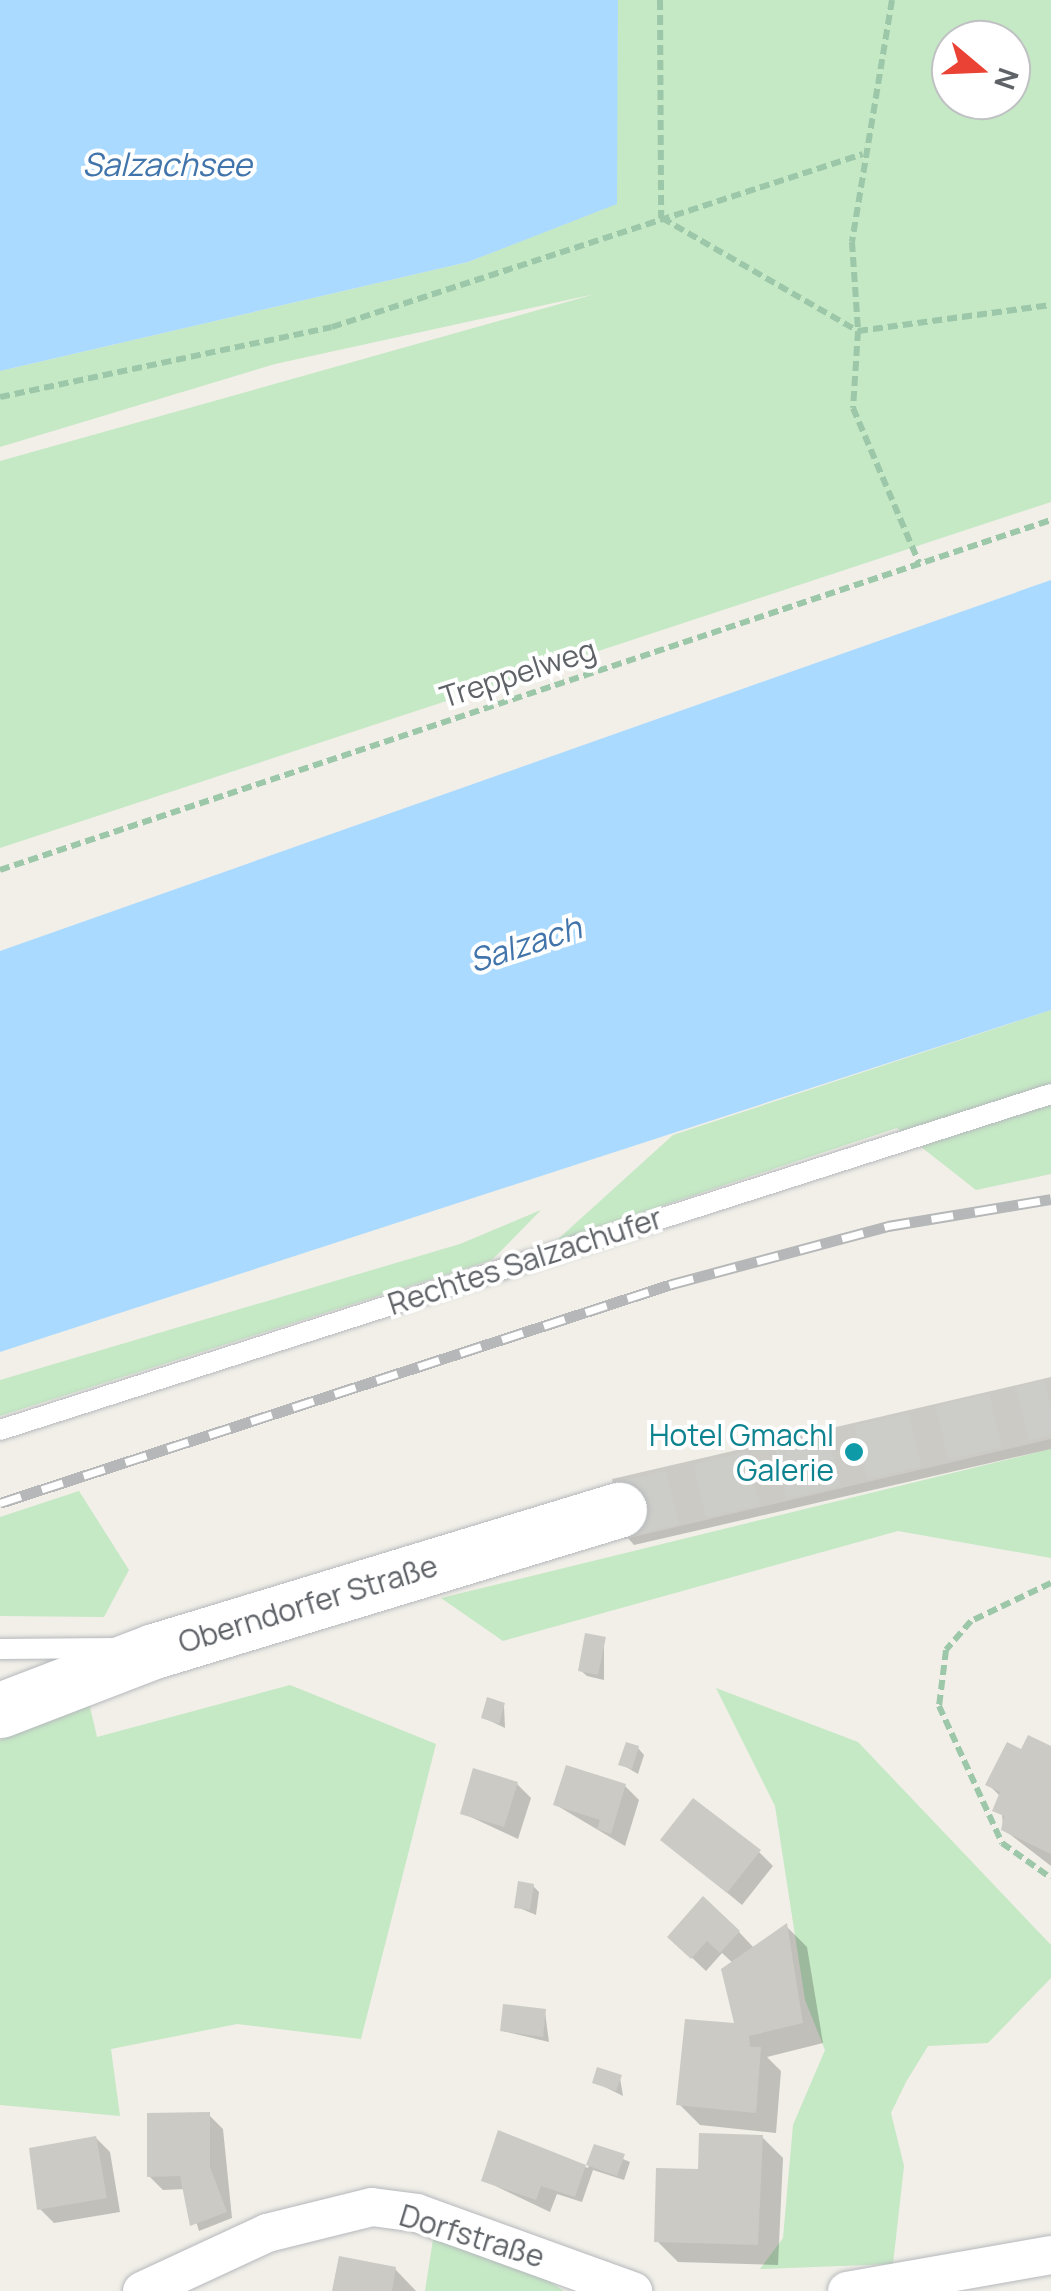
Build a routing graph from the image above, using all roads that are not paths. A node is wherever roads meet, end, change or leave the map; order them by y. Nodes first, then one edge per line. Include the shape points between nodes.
1 (1051, 1094) edge
2 (0, 1430) edge
3 (619, 1510) tunnel mouth
4 (0, 1649) edge
5 (154, 1651) junction
6 (0, 1710) edge
7 (1051, 2255) edge
8 (142, 2291) edge
9 (633, 2291) edge
10 (848, 2291) edge

1 - 2 lane, Rechtes Salzachufer
3 - 5 main road, Oberndorfer Straße
4 - 5 lane via 45,1642
5 - 6 main road, Oberndorfer Straße
7 - 10 street
8 - 9 street, Dorfstraße via 267,2233 372,2207 417,2214

